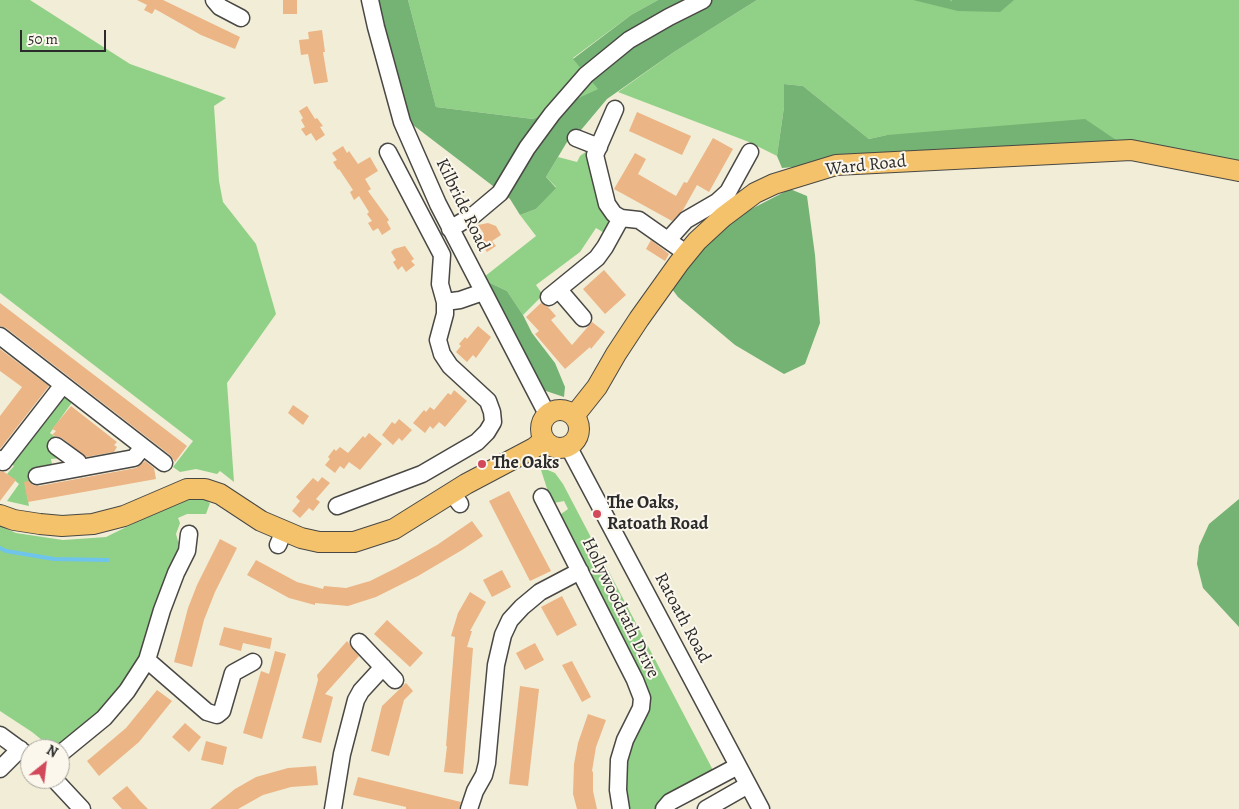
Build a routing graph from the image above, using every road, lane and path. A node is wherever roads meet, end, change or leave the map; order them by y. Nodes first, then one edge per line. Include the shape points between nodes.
1 (214, 0) edge
2 (370, 0) edge
3 (702, 0) edge
4 (241, 18) dead end
5 (615, 110) dead end
6 (576, 138) dead end
7 (599, 147) junction
8 (750, 152) dead end
9 (395, 158) dead end
10 (1239, 171) edge
11 (621, 218) junction
12 (450, 229) junction
13 (668, 240) junction
14 (686, 253) junction
15 (482, 292) junction
16 (445, 302) junction
17 (583, 318) dead end
18 (0, 336) edge
19 (62, 386) junction
20 (548, 414) junction
21 (574, 416) junction
22 (544, 440) junction
23 (56, 446) dead end
24 (568, 446) junction
25 (143, 447) junction
26 (0, 459) edge
27 (164, 463) dead end
28 (80, 468) junction
29 (37, 476) dead end
30 (542, 497) dead end
31 (338, 506) dead end
32 (0, 515) edge
33 (189, 534) dead end
34 (580, 571) junction
35 (358, 642) dead end
36 (147, 660) junction
37 (254, 662) dead end
38 (383, 667) junction
39 (395, 680) dead end
40 (0, 735) edge
41 (70, 746) edge
42 (20, 749) edge
43 (20, 756) edge
44 (738, 766) junction
45 (0, 769) edge
46 (748, 785) junction
47 (63, 789) edge
48 (82, 809) edge
49 (333, 809) edge
50 (469, 809) edge
51 (622, 809) edge
52 (664, 809) edge
53 (706, 809) edge
54 (761, 809) edge

1 - 4 street
2 - 12 street, Kilbride Road via 402,122
3 - 12 street via 629,40 586,75 527,148 500,193
5 - 7 street
6 - 7 street
7 - 11 street via 596,164 607,204
8 - 13 street via 747,174 717,202 686,220
9 - 16 street via 442,255 440,284
10 - 14 main road, Ward Road via 1131,150 836,165 755,193 708,229
11 - 13 street via 639,220
11 - 17 street via 597,258 554,294
12 - 15 street, Kilbride Road
13 - 14 street
14 - 21 main road, Ward Road
15 - 16 street
15 - 20 street, Kilbride Road
16 - 31 street via 438,340 442,354 450,366 488,401 492,422 487,432 477,442 422,474 353,492
18 - 19 street
19 - 25 street
19 - 26 street via 3,462
20 - 21 main road via 564,410
20 - 22 main road via 541,424
21 - 24 main road via 579,433
22 - 24 main road via 558,448
22 - 32 main road via 487,472 456,498 394,529 354,542 281,538 220,494 197,488 171,495 124,516 93,524 40,524
23 - 28 street via 78,462
24 - 44 street, Ratoath Road
25 - 27 street
25 - 28 street via 134,458
28 - 29 street
30 - 34 street, Hollywoodrath Drive via 558,509
33 - 36 street via 187,551 162,610
34 - 50 street via 540,592 510,620 503,635 496,665 487,763
34 - 51 street, Hollywoodrath Drive via 642,698 641,708 619,760 618,790
35 - 38 street
36 - 37 street via 207,712 217,715 222,711 233,673
36 - 41 street via 104,718
38 - 39 street
38 - 49 street via 356,700 342,754
40 - 42 street
43 - 45 street
44 - 46 street, Ratoath Road
44 - 52 street via 670,802
46 - 53 street
46 - 54 street, Ratoath Road
47 - 48 street

